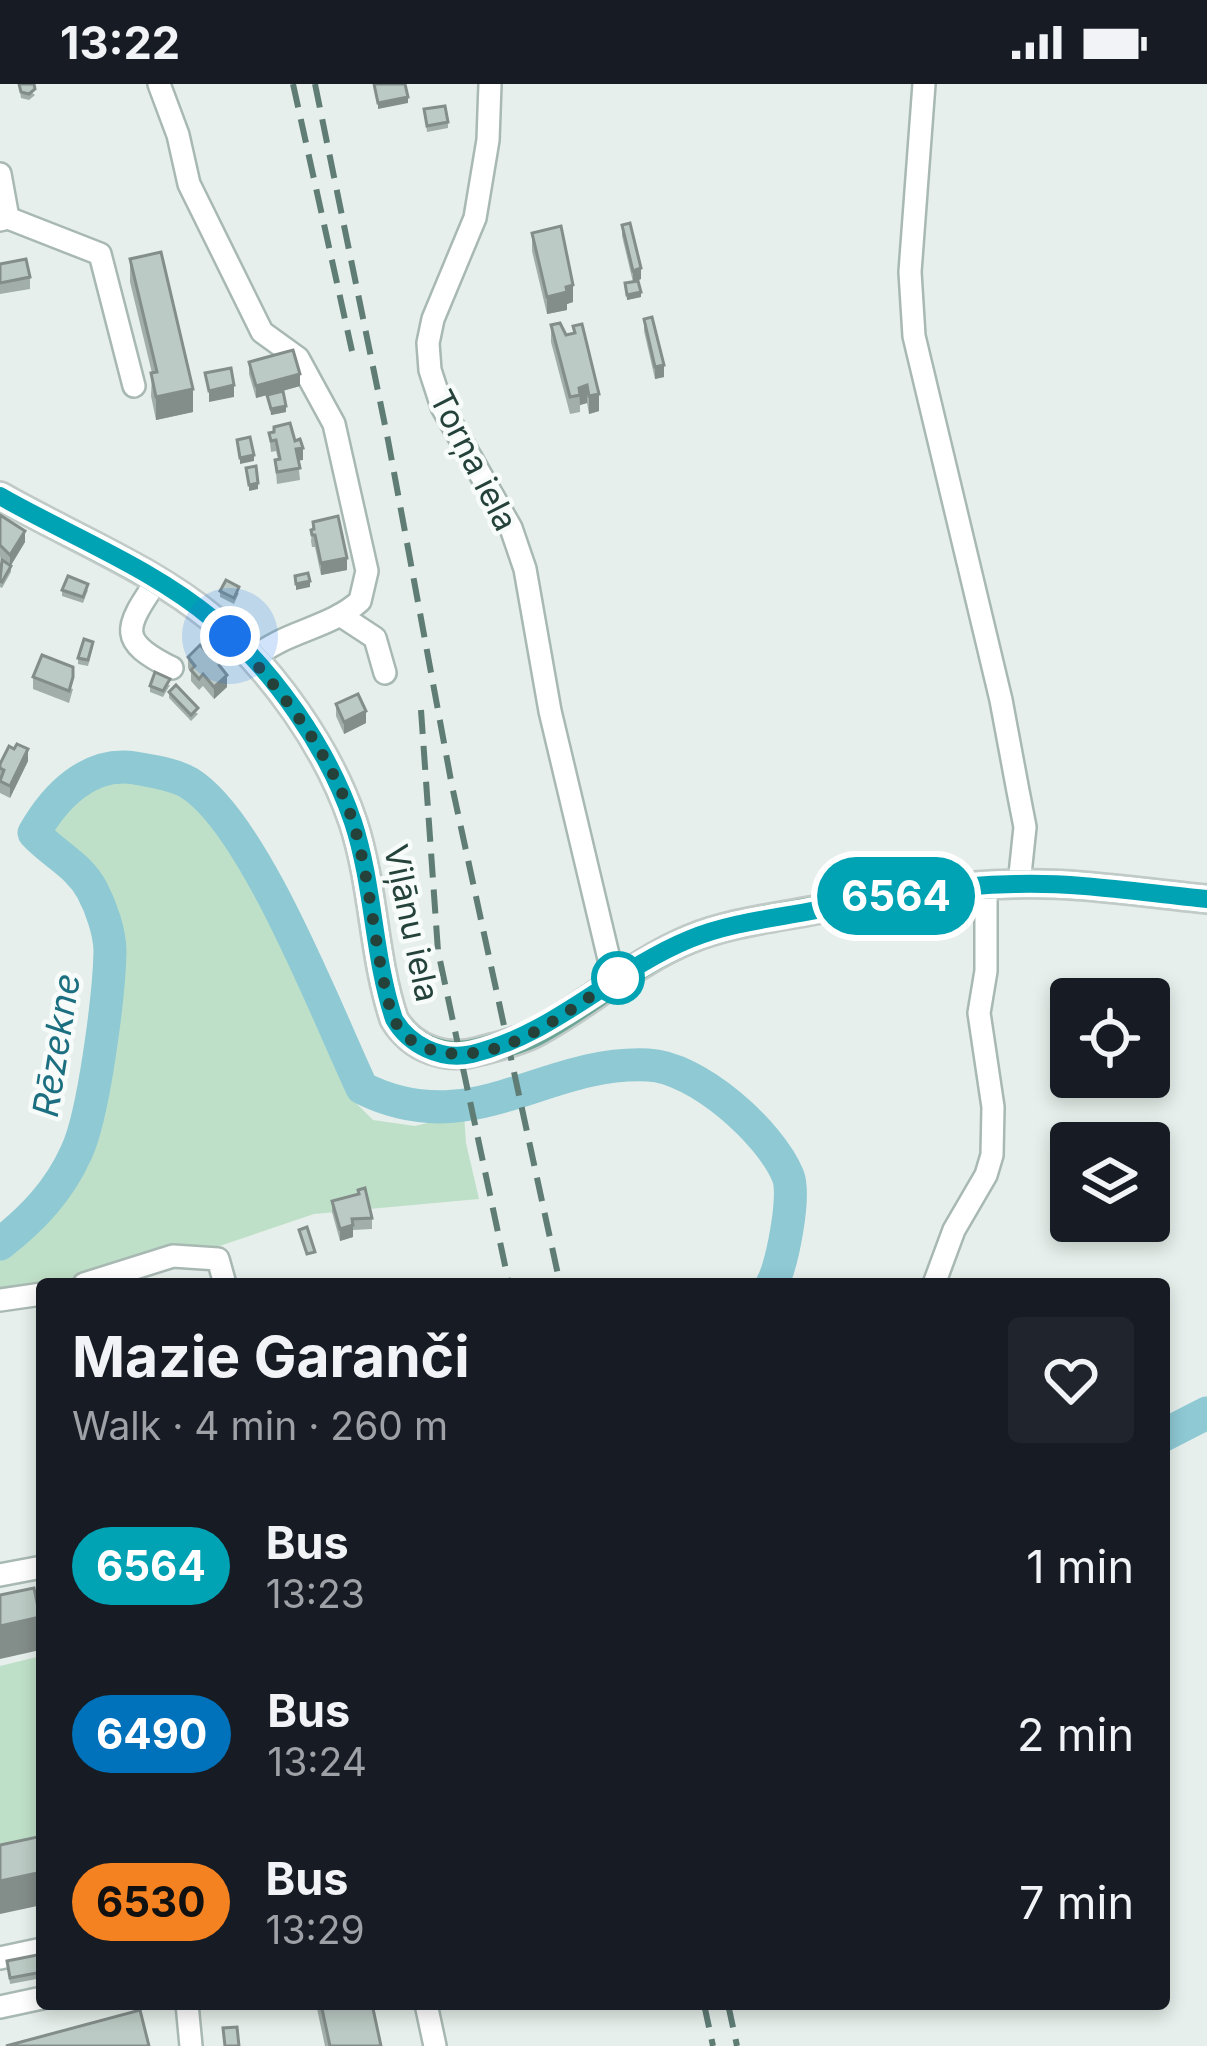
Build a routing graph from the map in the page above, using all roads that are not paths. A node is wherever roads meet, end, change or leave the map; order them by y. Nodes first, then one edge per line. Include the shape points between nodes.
1 (159, 84) edge
2 (490, 84) edge
3 (924, 84) edge
4 (0, 174) edge
5 (4, 219) edge
6 (134, 386) dead end
7 (0, 496) edge
8 (155, 582) junction
9 (340, 615) junction
10 (253, 659) junction
11 (172, 668) dead end
12 (385, 673) dead end
13 (1019, 884) junction
14 (986, 885) junction
15 (1207, 899) edge
16 (603, 987) junction
17 (103, 1278) edge
18 (223, 1278) edge
19 (936, 1278) edge
20 (36, 1295) edge
21 (0, 1300) edge
22 (36, 1570) edge
23 (2, 1581) edge
24 (36, 1950) edge
25 (0, 1958) edge
26 (36, 1999) edge
27 (0, 2007) edge
28 (188, 2010) edge
29 (427, 2010) edge
30 (191, 2046) edge
31 (435, 2046) edge

1 - 9 street via 188,184 262,332 298,358 334,424 367,571 360,601
2 - 16 street, Torņa iela via 476,218 433,319 430,370 525,569
3 - 13 street via 910,272 914,336 1001,700 1025,827
4 - 5 street
5 - 6 street via 100,254
7 - 8 main road, Viļānu iela
8 - 10 main road, Viļānu iela via 212,618
8 - 11 street via 134,618 133,640
9 - 10 street via 277,640
9 - 12 street via 375,638
10 - 16 main road, Viļānu iela via 313,740 352,820 388,1004 413,1044 465,1056 532,1034
13 - 14 main road, Viļānu iela
13 - 15 main road, Viļānu iela
14 - 16 main road, Viļānu iela via 718,929
14 - 19 street via 979,1013 992,1155
17 - 18 street via 173,1256 218,1259
20 - 21 street
22 - 23 street
24 - 25 street
26 - 27 street
28 - 30 street
29 - 31 street

